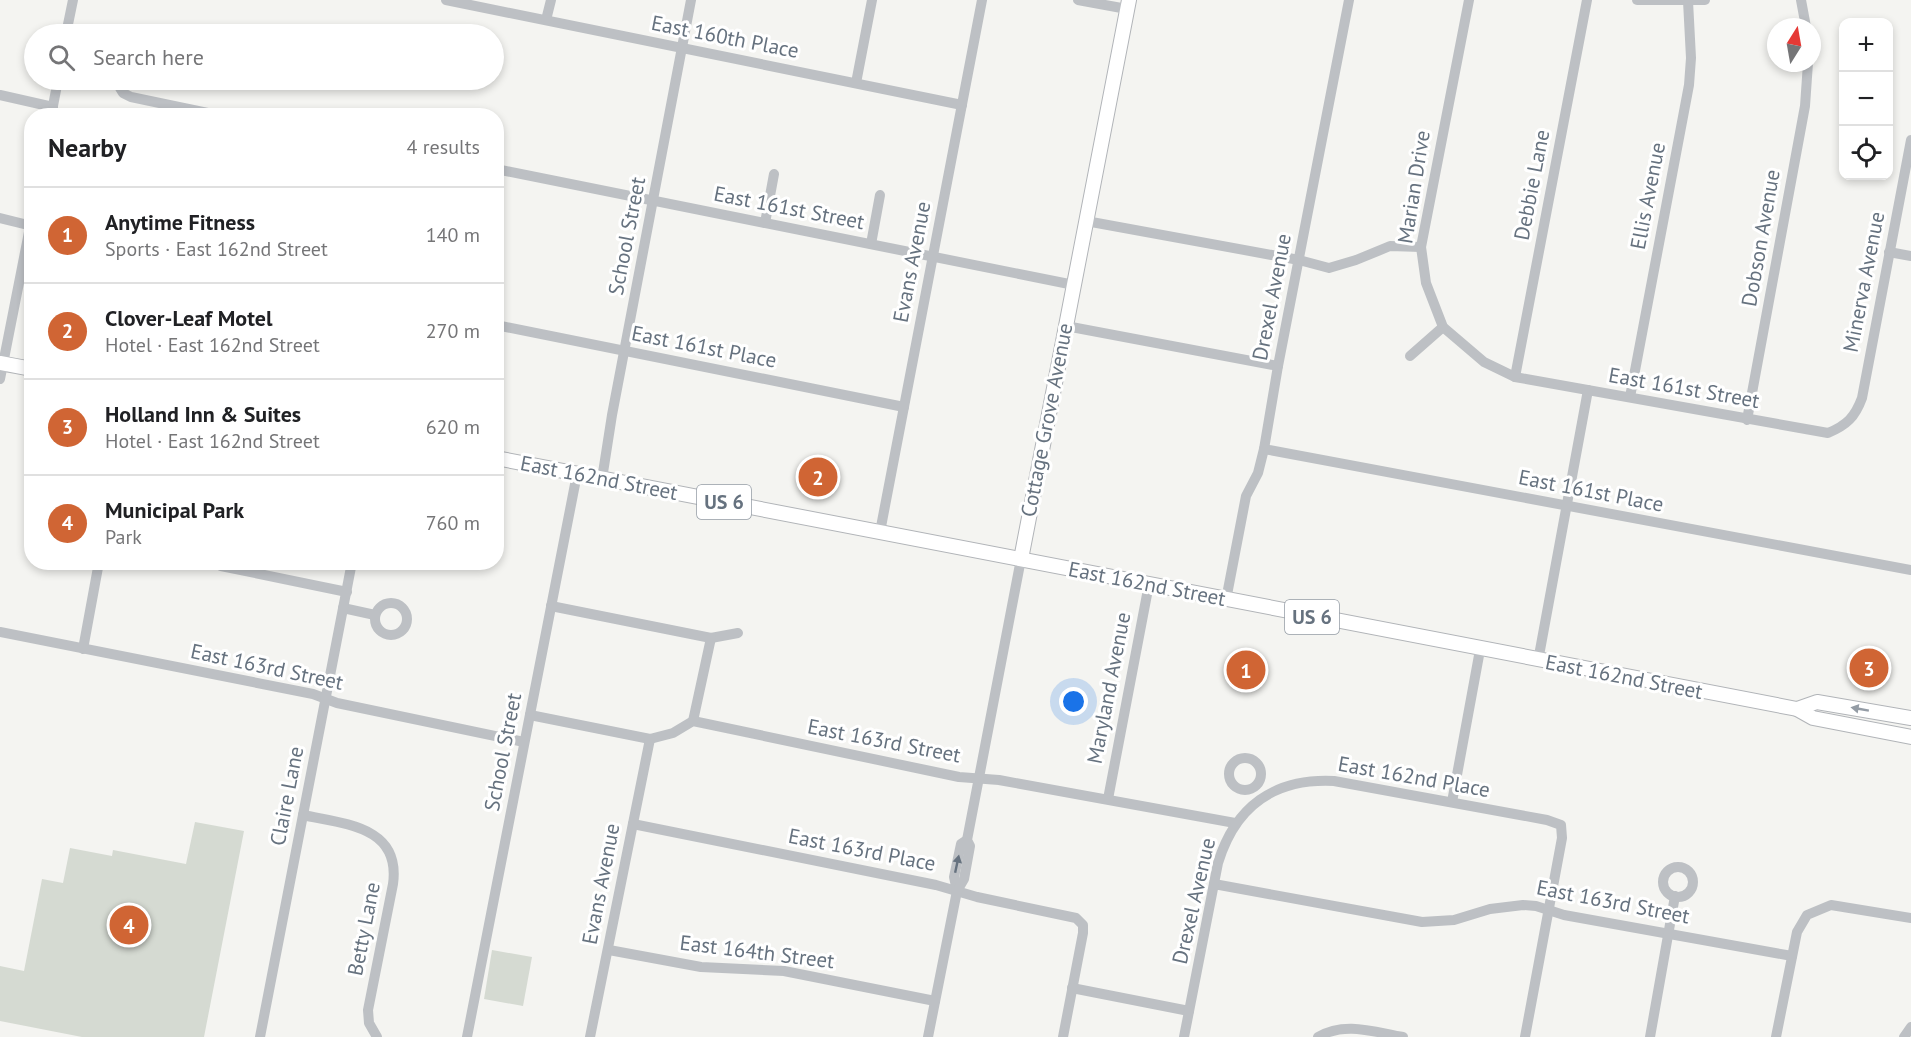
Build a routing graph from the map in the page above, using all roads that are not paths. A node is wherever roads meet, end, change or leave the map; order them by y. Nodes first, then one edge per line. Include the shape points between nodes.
1 (73, 0) edge
2 (446, 0) edge
3 (550, 0) edge
4 (690, 0) edge
5 (872, 0) edge
6 (982, 0) edge
7 (1078, 0) edge
8 (1349, 0) edge
9 (1469, 0) edge
10 (1587, 0) edge
11 (1637, 0) edge
12 (1705, 0) edge
13 (1801, 0) edge
14 (1688, 1) edge
15 (1128, 4) edge
16 (1804, 18) edge
17 (546, 21) junction
18 (68, 24) edge
19 (682, 48) junction
20 (1807, 72) edge
21 (856, 83) junction
22 (56, 90) edge
23 (121, 90) edge
24 (0, 95) edge
25 (962, 105) junction
26 (42, 108) edge
27 (53, 108) edge
28 (184, 108) edge
29 (1911, 140) edge
30 (504, 172) edge
31 (774, 174) dead end
32 (880, 195) dead end
33 (653, 200) junction
34 (0, 218) edge
35 (1086, 221) junction
36 (24, 222) edge
37 (765, 223) junction
38 (871, 244) junction
39 (1421, 247) junction
40 (1889, 252) junction
41 (1911, 256) edge
42 (24, 257) edge
43 (933, 257) junction
44 (1299, 260) junction
45 (1074, 285) junction
46 (1066, 326) junction
47 (504, 327) edge
48 (1443, 327) junction
49 (625, 351) junction
50 (1410, 356) dead end
51 (2, 364) edge
52 (1278, 366) junction
53 (24, 368) edge
54 (1515, 377) junction
55 (0, 379) edge
56 (1588, 390) junction
57 (1630, 397) junction
58 (904, 407) junction
59 (1747, 420) junction
60 (1845, 426) joint
61 (1264, 449) junction
62 (504, 460) edge
63 (577, 474) junction
64 (602, 479) junction
65 (1567, 506) junction
66 (880, 532) junction
67 (1021, 559) junction
68 (98, 570) edge
69 (240, 570) edge
70 (350, 570) edge
71 (1911, 570) edge
72 (1149, 584) junction
73 (346, 592) junction
74 (1226, 600) junction
75 (551, 606) junction
76 (344, 609) junction
77 (375, 615) dead end
78 (0, 632) edge
79 (738, 633) dead end
80 (711, 638) junction
81 (83, 649) junction
82 (1480, 650) junction
83 (1538, 661) junction
84 (326, 699) junction
85 (1797, 709) junction
86 (530, 715) junction
87 (1911, 718) edge
88 (693, 721) junction
89 (1911, 737) edge
90 (650, 739) junction
91 (524, 742) junction
92 (979, 778) junction
93 (1253, 788) dead end
94 (1261, 798) junction
95 (1108, 800) junction
96 (1452, 802) junction
97 (303, 815) junction
98 (1235, 823) junction
99 (633, 824) junction
100 (1214, 884) junction
101 (957, 891) junction
102 (1675, 897) dead end
103 (1549, 910) junction
104 (1911, 918) edge
105 (1668, 934) junction
106 (609, 950) junction
107 (1792, 956) junction
108 (1072, 988) junction
109 (935, 1000) junction
110 (1189, 1011) junction
111 (1911, 1028) edge
112 (1319, 1036) edge
113 (260, 1037) edge
114 (377, 1037) edge
115 (467, 1037) edge
116 (590, 1037) edge
117 (928, 1037) edge
118 (1063, 1037) edge
119 (1184, 1037) edge
120 (1403, 1037) edge
121 (1525, 1037) edge
122 (1650, 1037) edge
123 (1776, 1037) edge
124 (1904, 1037) edge

1 - 18 street
2 - 17 street, East 160th Place
3 - 17 street
4 - 19 street, School Street
5 - 21 street
6 - 25 street, Evans Avenue
7 - 15 street
8 - 44 street, Drexel Avenue
9 - 39 street, Marian Drive
10 - 54 street, Debbie Lane
11 - 14 street
12 - 14 street
13 - 16 street
14 - 57 street, Ellis Avenue via 1689,85
15 - 35 main road, Cottage Grove Avenue
17 - 19 street, East 160th Place
19 - 21 street, East 160th Place
19 - 33 street, School Street
20 - 59 street, Dobson Avenue via 1805,106
21 - 25 street, East 160th Place
22 - 27 street
23 - 28 street via 131,97
24 - 26 street
25 - 43 street, Evans Avenue
29 - 40 street, Minerva Avenue
30 - 33 street, East 161st Street
31 - 37 street
32 - 38 street
33 - 37 street, East 161st Street
33 - 49 street, School Street
34 - 36 street
35 - 44 street
35 - 45 main road, Cottage Grove Avenue
37 - 38 street, East 161st Street
38 - 43 street, East 161st Street
39 - 44 street via 1390,246 1329,268
39 - 48 street, Marian Drive via 1426,283
40 - 41 street
40 - 60 street, Minerva Avenue via 1862,398
42 - 51 street
43 - 45 street, East 161st Street
43 - 58 street, Evans Avenue
44 - 52 street, Drexel Avenue
45 - 46 main road, Cottage Grove Avenue
46 - 52 street
46 - 67 main road, Cottage Grove Avenue
47 - 49 street, East 161st Place
48 - 50 street
48 - 54 street, Marian Drive via 1484,362
49 - 58 street, East 161st Place
49 - 64 street, School Street
51 - 53 main road
51 - 55 street
52 - 61 street, Drexel Avenue
54 - 56 street, East 161st Street
56 - 57 street, East 161st Street
56 - 65 street
57 - 59 street, East 161st Street
58 - 66 street, Evans Avenue
59 - 60 street, East 161st Street via 1828,433
61 - 65 street, East 161st Place
61 - 74 street, Drexel Avenue via 1246,496
62 - 63 main road, East 162nd Street / US 6
63 - 64 main road, East 162nd Street / US 6
63 - 75 street, School Street
64 - 66 main road, East 162nd Street / US 6
65 - 71 street, East 161st Place
65 - 83 street
66 - 67 main road, East 162nd Street / US 6
67 - 72 main road, East 162nd Street / US 6
67 - 92 street, Cottage Grove Avenue
68 - 81 street
69 - 73 street
70 - 73 street, Claire Lane
72 - 74 main road, East 162nd Street / US 6
72 - 95 street, Maryland Avenue
73 - 76 street, Claire Lane
74 - 82 main road, East 162nd Street / US 6
75 - 80 street
75 - 86 street, School Street
76 - 77 street
76 - 84 street, Claire Lane
78 - 81 street, East 163rd Street
79 - 80 street
80 - 88 street
81 - 84 street, East 163rd Street
82 - 83 main road, East 162nd Street / US 6
82 - 96 street
83 - 85 main road, East 162nd Street / US 6
84 - 91 street, East 163rd Street
84 - 97 street, Claire Lane
87 -> 85 main road, East 162nd Street / US 6 via 1817,702
85 - 89 main road, East 162nd Street / US 6 via 1813,718
86 - 90 street
86 - 91 street, School Street
88 - 90 street via 673,733
88 - 92 street, East 163rd Street
90 - 99 street, Evans Avenue
91 - 115 street, School Street
92 - 95 street, East 163rd Street
101 -> 92 street, Cottage Grove Avenue via 964,879 970,846 966,840
93 - 94 street
94 - 96 street, East 162nd Place via 1317,780
94 - 98 street, Drexel Avenue
95 - 98 street, East 163rd Street
96 - 103 street, East 162nd Place via 1561,825
97 - 113 street, Claire Lane
97 - 114 street, Betty Lane via 363,828 380,839 392,860 393,884 368,1010 369,1023
98 - 100 street, Drexel Avenue via 1222,851
99 - 101 street, East 163rd Place
99 - 106 street, Evans Avenue
100 - 103 street, East 163rd Street via 1422,922 1454,920 1523,904
100 - 110 street, Drexel Avenue
101 - 108 street, East 163rd Place via 1081,921 1083,933
101 - 109 street, Cottage Grove Avenue
102 - 105 street
103 - 105 street, East 163rd Street
103 - 121 street
104 - 107 street via 1831,905 1814,911 1801,923
105 - 107 street, East 163rd Street
105 - 122 street
106 - 109 street, East 164th Street via 701,966 784,971
106 - 116 street, Evans Avenue
107 - 123 street
108 - 110 street
108 - 118 street
109 - 117 street, Cottage Grove Avenue
110 - 119 street, Drexel Avenue
111 - 124 street
112 - 120 street via 1344,1028

